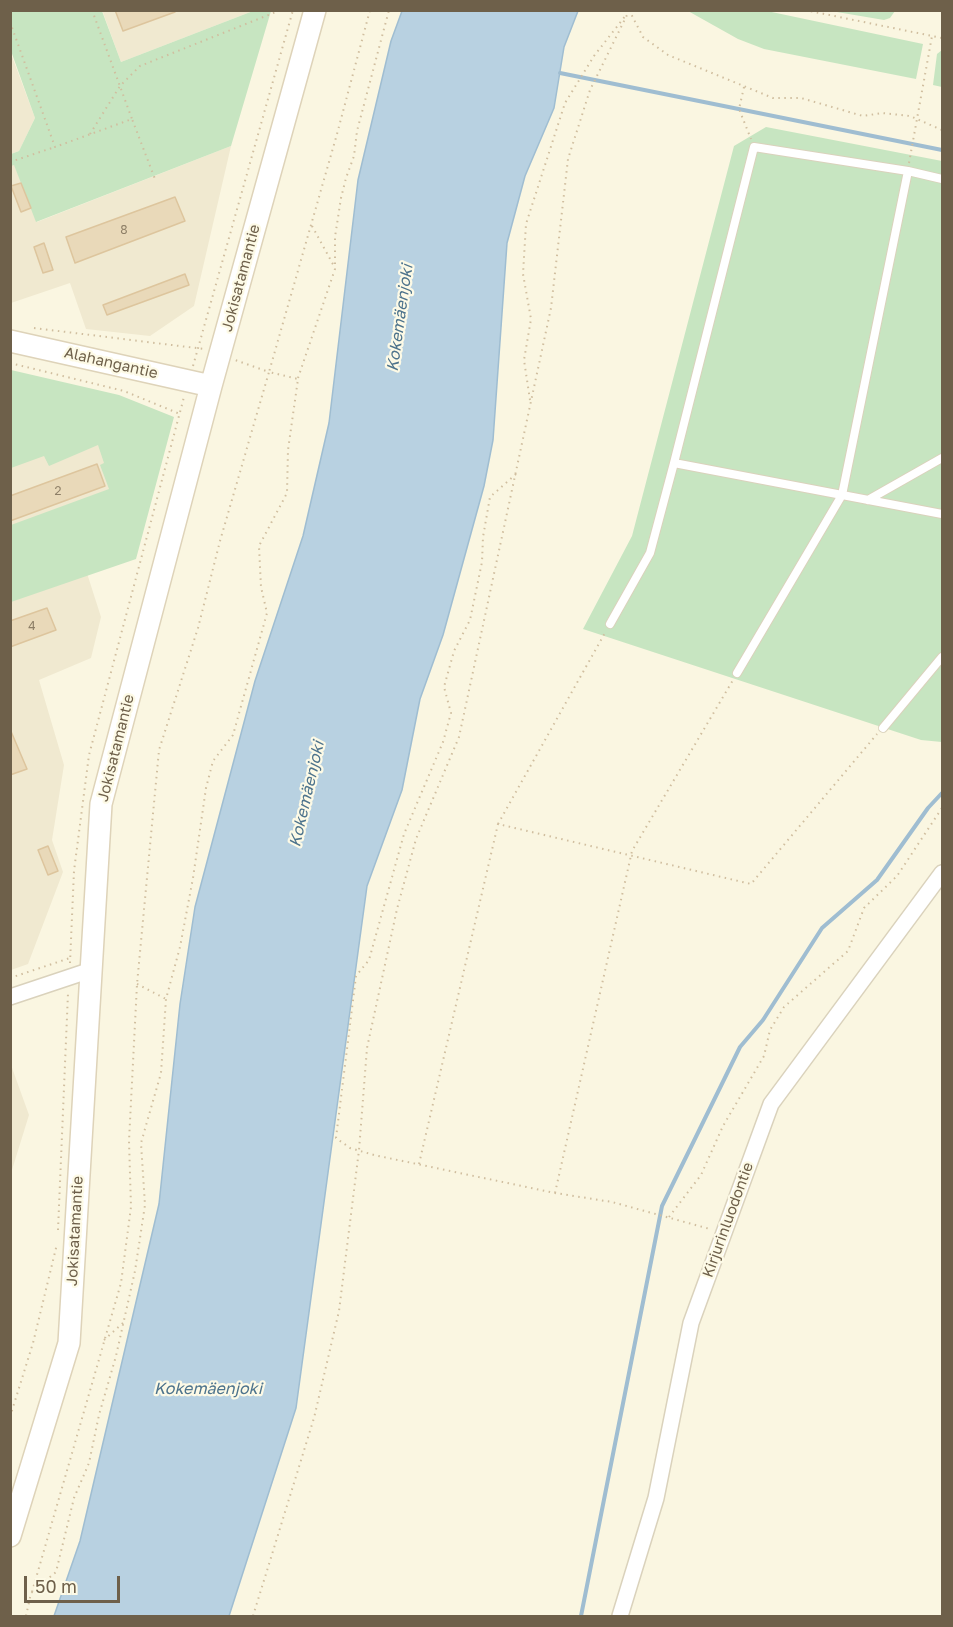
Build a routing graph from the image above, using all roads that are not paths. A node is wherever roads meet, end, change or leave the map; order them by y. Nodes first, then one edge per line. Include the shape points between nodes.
1 (315, 10) edge
2 (908, 171) junction
3 (942, 179) edge
4 (10, 341) edge
5 (212, 386) junction
6 (942, 458) edge
7 (674, 463) junction
8 (842, 495) junction
9 (868, 500) junction
10 (942, 514) edge
11 (610, 624) road end
12 (942, 657) edge
13 (737, 673) road end
14 (883, 728) road end
15 (942, 873) edge
16 (91, 970) junction
17 (10, 996) edge
18 (10, 1536) edge
19 (620, 1617) edge

1 - 5 street, Jokisatamantie
2 - 3 lane
2 - 7 lane via 754,147
2 - 8 lane
4 - 5 street, Alahangantie
5 - 16 street, Jokisatamantie via 101,804
6 - 9 lane
7 - 8 lane
7 - 11 lane via 650,553
8 - 9 lane
8 - 13 lane
9 - 10 lane
12 - 14 lane
15 - 19 street, Kirjurinluodontie via 771,1104 691,1323 656,1498
16 - 17 street
16 - 18 street, Jokisatamantie via 69,1342

